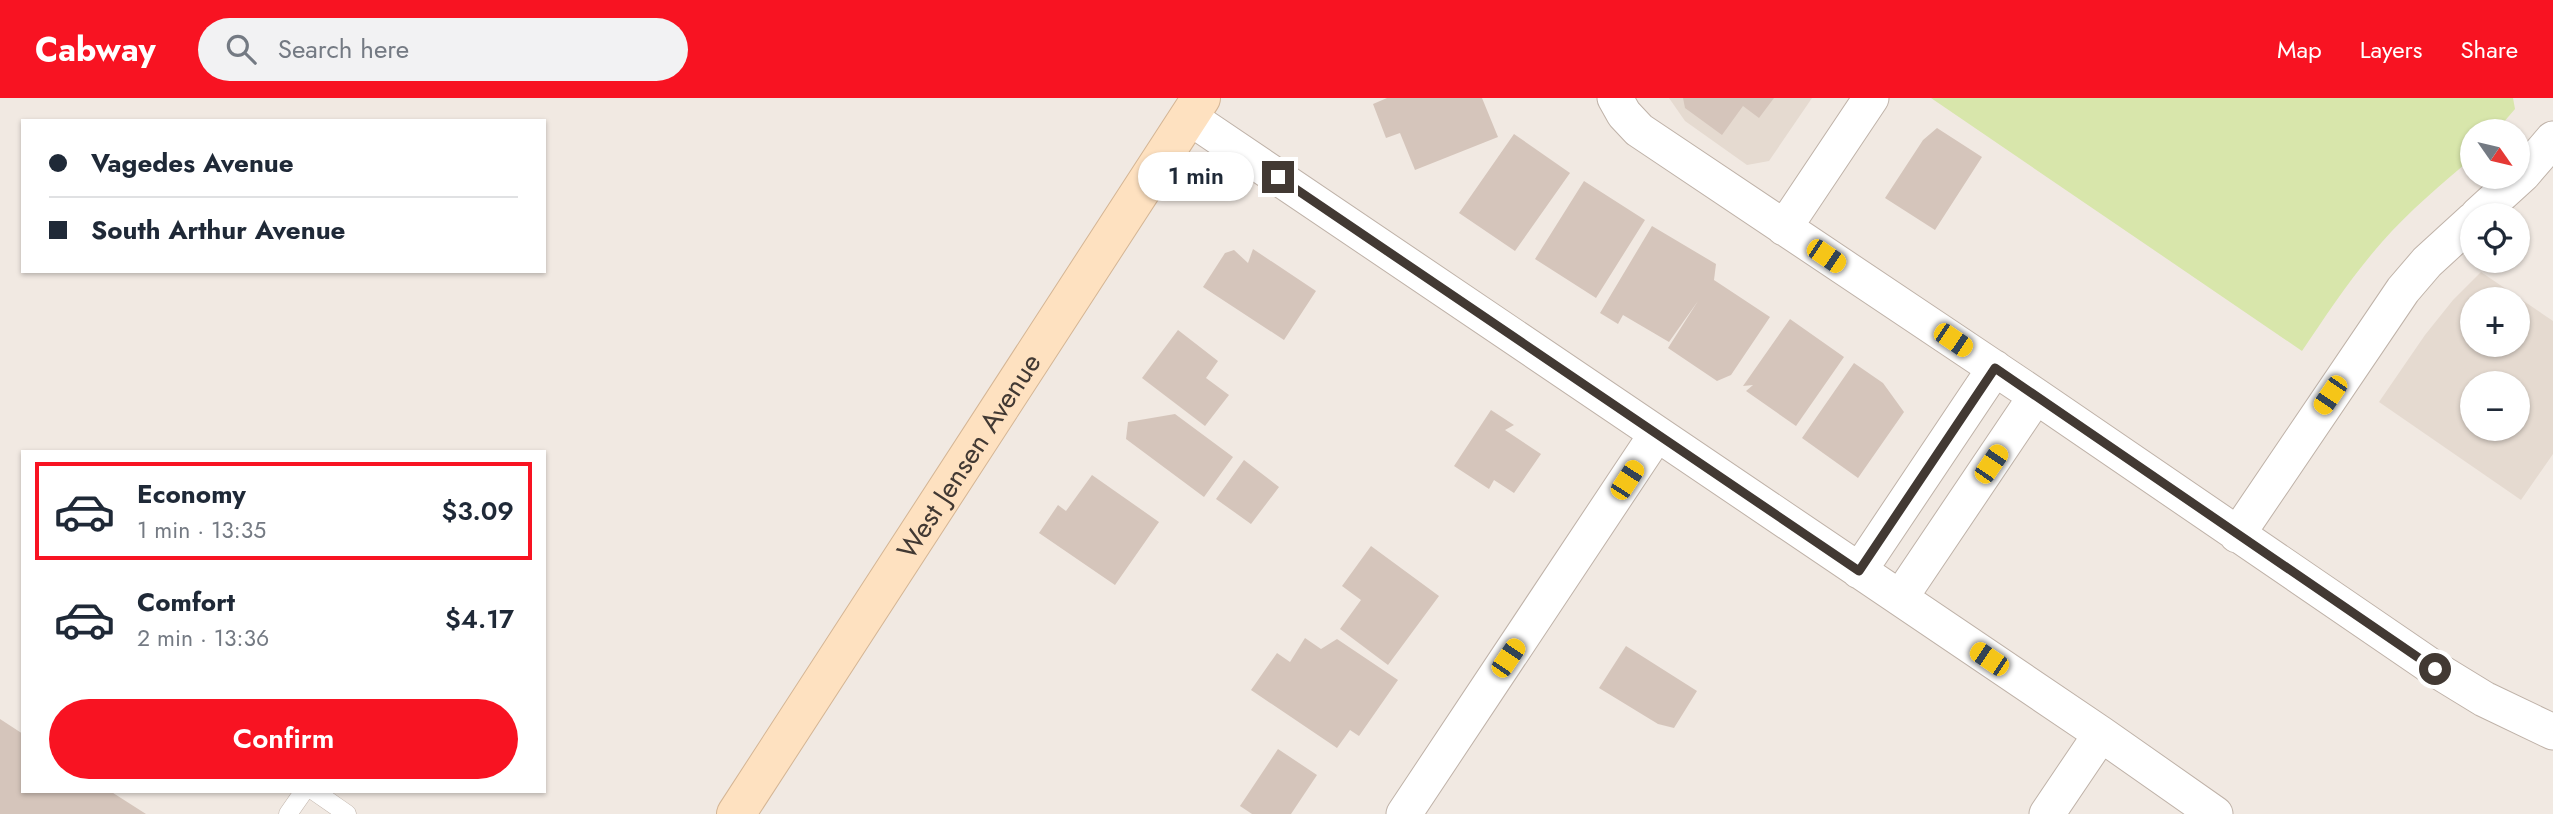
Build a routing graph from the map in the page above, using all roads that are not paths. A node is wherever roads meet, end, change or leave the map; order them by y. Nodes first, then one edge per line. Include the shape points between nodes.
1 (1615, 98) edge
2 (1871, 98) edge
3 (1195, 107) edge
4 (2553, 139) edge
5 (2490, 203) edge
6 (1784, 228) junction
7 (2460, 232) edge
8 (1995, 368) junction
9 (2036, 396) junction
10 (1656, 435) junction
11 (2237, 535) junction
12 (1859, 571) junction
13 (1900, 598) junction
14 (2553, 732) edge
15 (2101, 734) junction
16 (303, 793) edge
17 (317, 793) edge
18 (288, 814) edge
19 (347, 814) edge
20 (736, 814) edge
21 (1404, 814) edge
22 (2048, 814) edge
23 (2215, 814) edge

1 - 6 street via 1639,130
2 - 6 street
3 - 10 street
3 - 20 street, West Jensen Avenue
4 - 5 street
6 - 8 street
7 - 11 street via 2403,290
8 - 9 street
8 - 12 street
9 - 11 street
9 - 13 street
10 - 12 street
10 - 21 street
11 - 14 street via 2435,669
12 - 13 street
13 - 15 street
15 - 22 street
15 - 23 street
16 - 18 lane
17 - 19 lane

